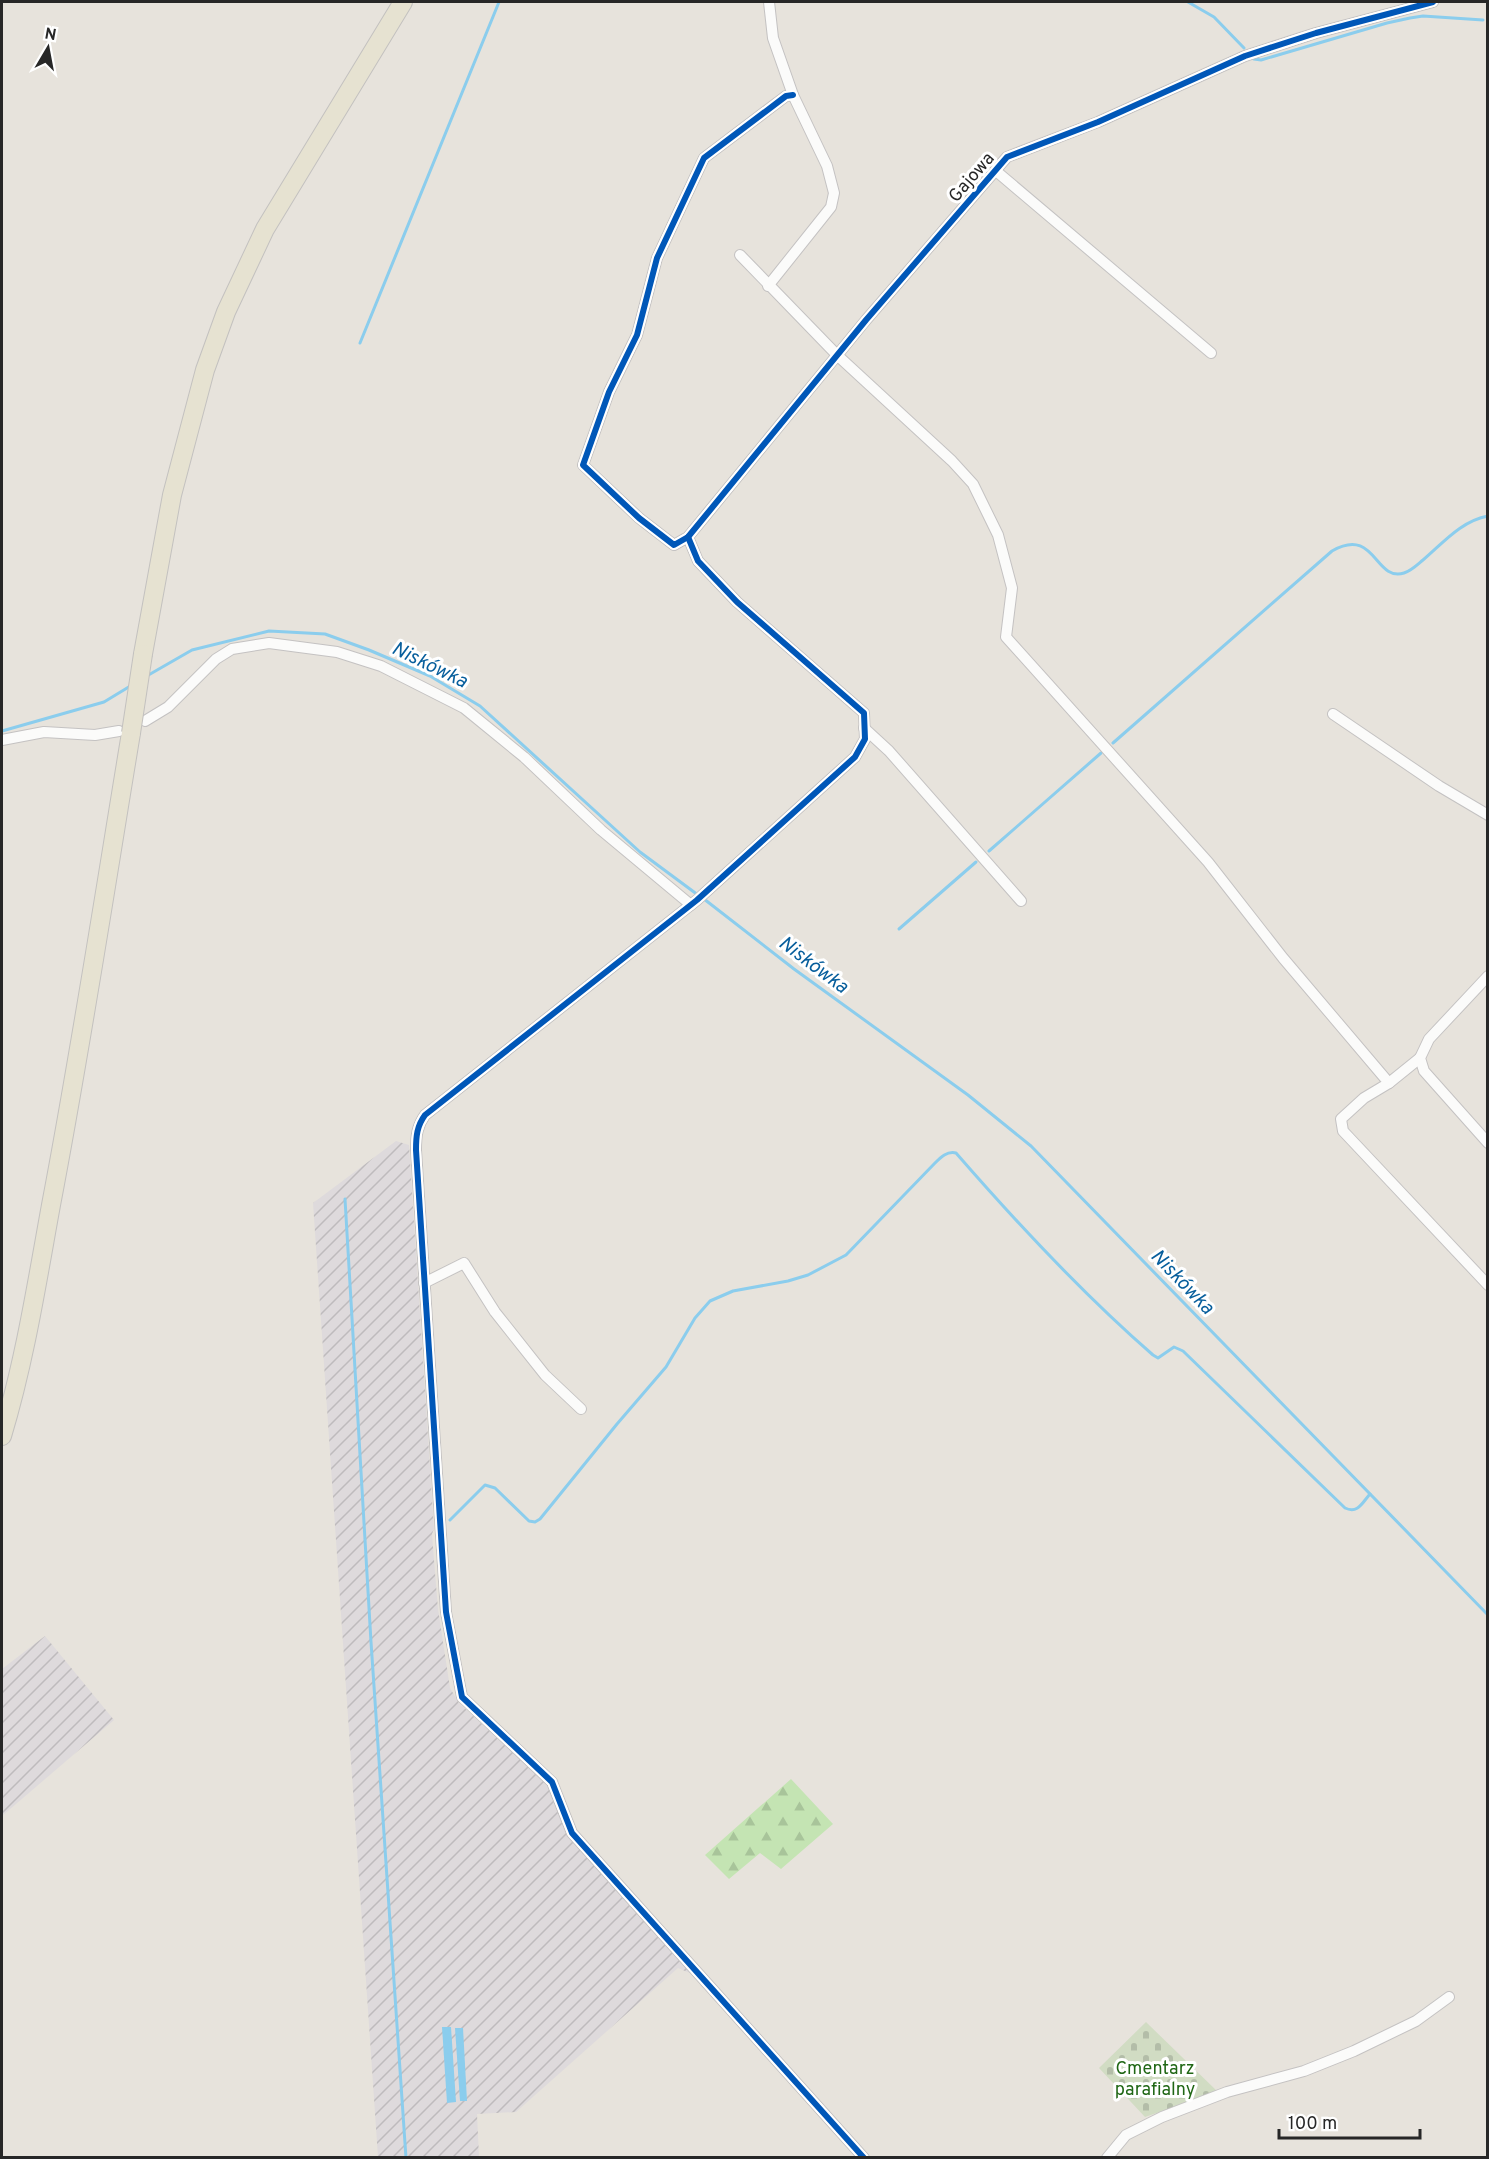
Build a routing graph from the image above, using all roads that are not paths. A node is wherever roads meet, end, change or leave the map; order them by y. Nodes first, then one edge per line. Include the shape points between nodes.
1 (403, 2) edge
2 (769, 2) edge
3 (1433, 2) edge
4 (793, 95) junction
5 (996, 171) junction
6 (740, 255) dead end
7 (768, 286) junction
8 (1211, 353) dead end
9 (837, 355) junction
10 (688, 537) junction
11 (1332, 714) dead end
12 (145, 721) dead end
13 (864, 728) junction
14 (125, 732) junction
15 (2, 740) edge
16 (1488, 815) edge
17 (1021, 901) dead end
18 (694, 903) junction
19 (1488, 976) edge
20 (1420, 1058) junction
21 (1389, 1083) junction
22 (1488, 1143) edge
23 (424, 1283) junction
24 (1488, 1285) edge
25 (581, 1409) dead end
26 (2, 1436) edge
27 (1449, 1997) dead end
28 (864, 2157) edge
29 (1107, 2157) edge

1 - 14 main road, bridge via 265,229 226,312 205,370 172,495
2 - 4 street via 773,38
3 - 5 street, Gajowa via 1245,56 1007,158
4 - 7 street via 827,166 834,194 831,207
4 - 10 street via 786,96 704,158 657,258 637,335 609,392 583,465 674,545
5 - 8 street
5 - 9 street, Gajowa
6 - 7 street
7 - 9 street
9 - 10 street, Gajowa
9 - 21 street via 973,484 998,535 1012,588 1006,637 1208,862
10 - 13 street via 698,561 737,602 864,713
11 - 16 street
12 - 18 street via 168,707 216,659 232,649 269,643 337,652 381,666 464,708 524,757 601,830
13 - 17 street via 890,750
13 - 18 street via 865,739 855,757
14 - 15 street via 44,732
14 - 26 main road via 68,1114 32,1314
18 - 23 street via 420,1121 416,1150
19 - 20 street via 1429,1039
20 - 21 street
20 - 22 street via 1424,1071
21 - 24 street via 1341,1119 1343,1131
23 - 25 street via 464,1263 495,1312 545,1375
23 - 28 street via 446,1612 462,1697 552,1782 572,1833
27 - 29 street via 1416,2021 1354,2051 1162,2117 1126,2135

